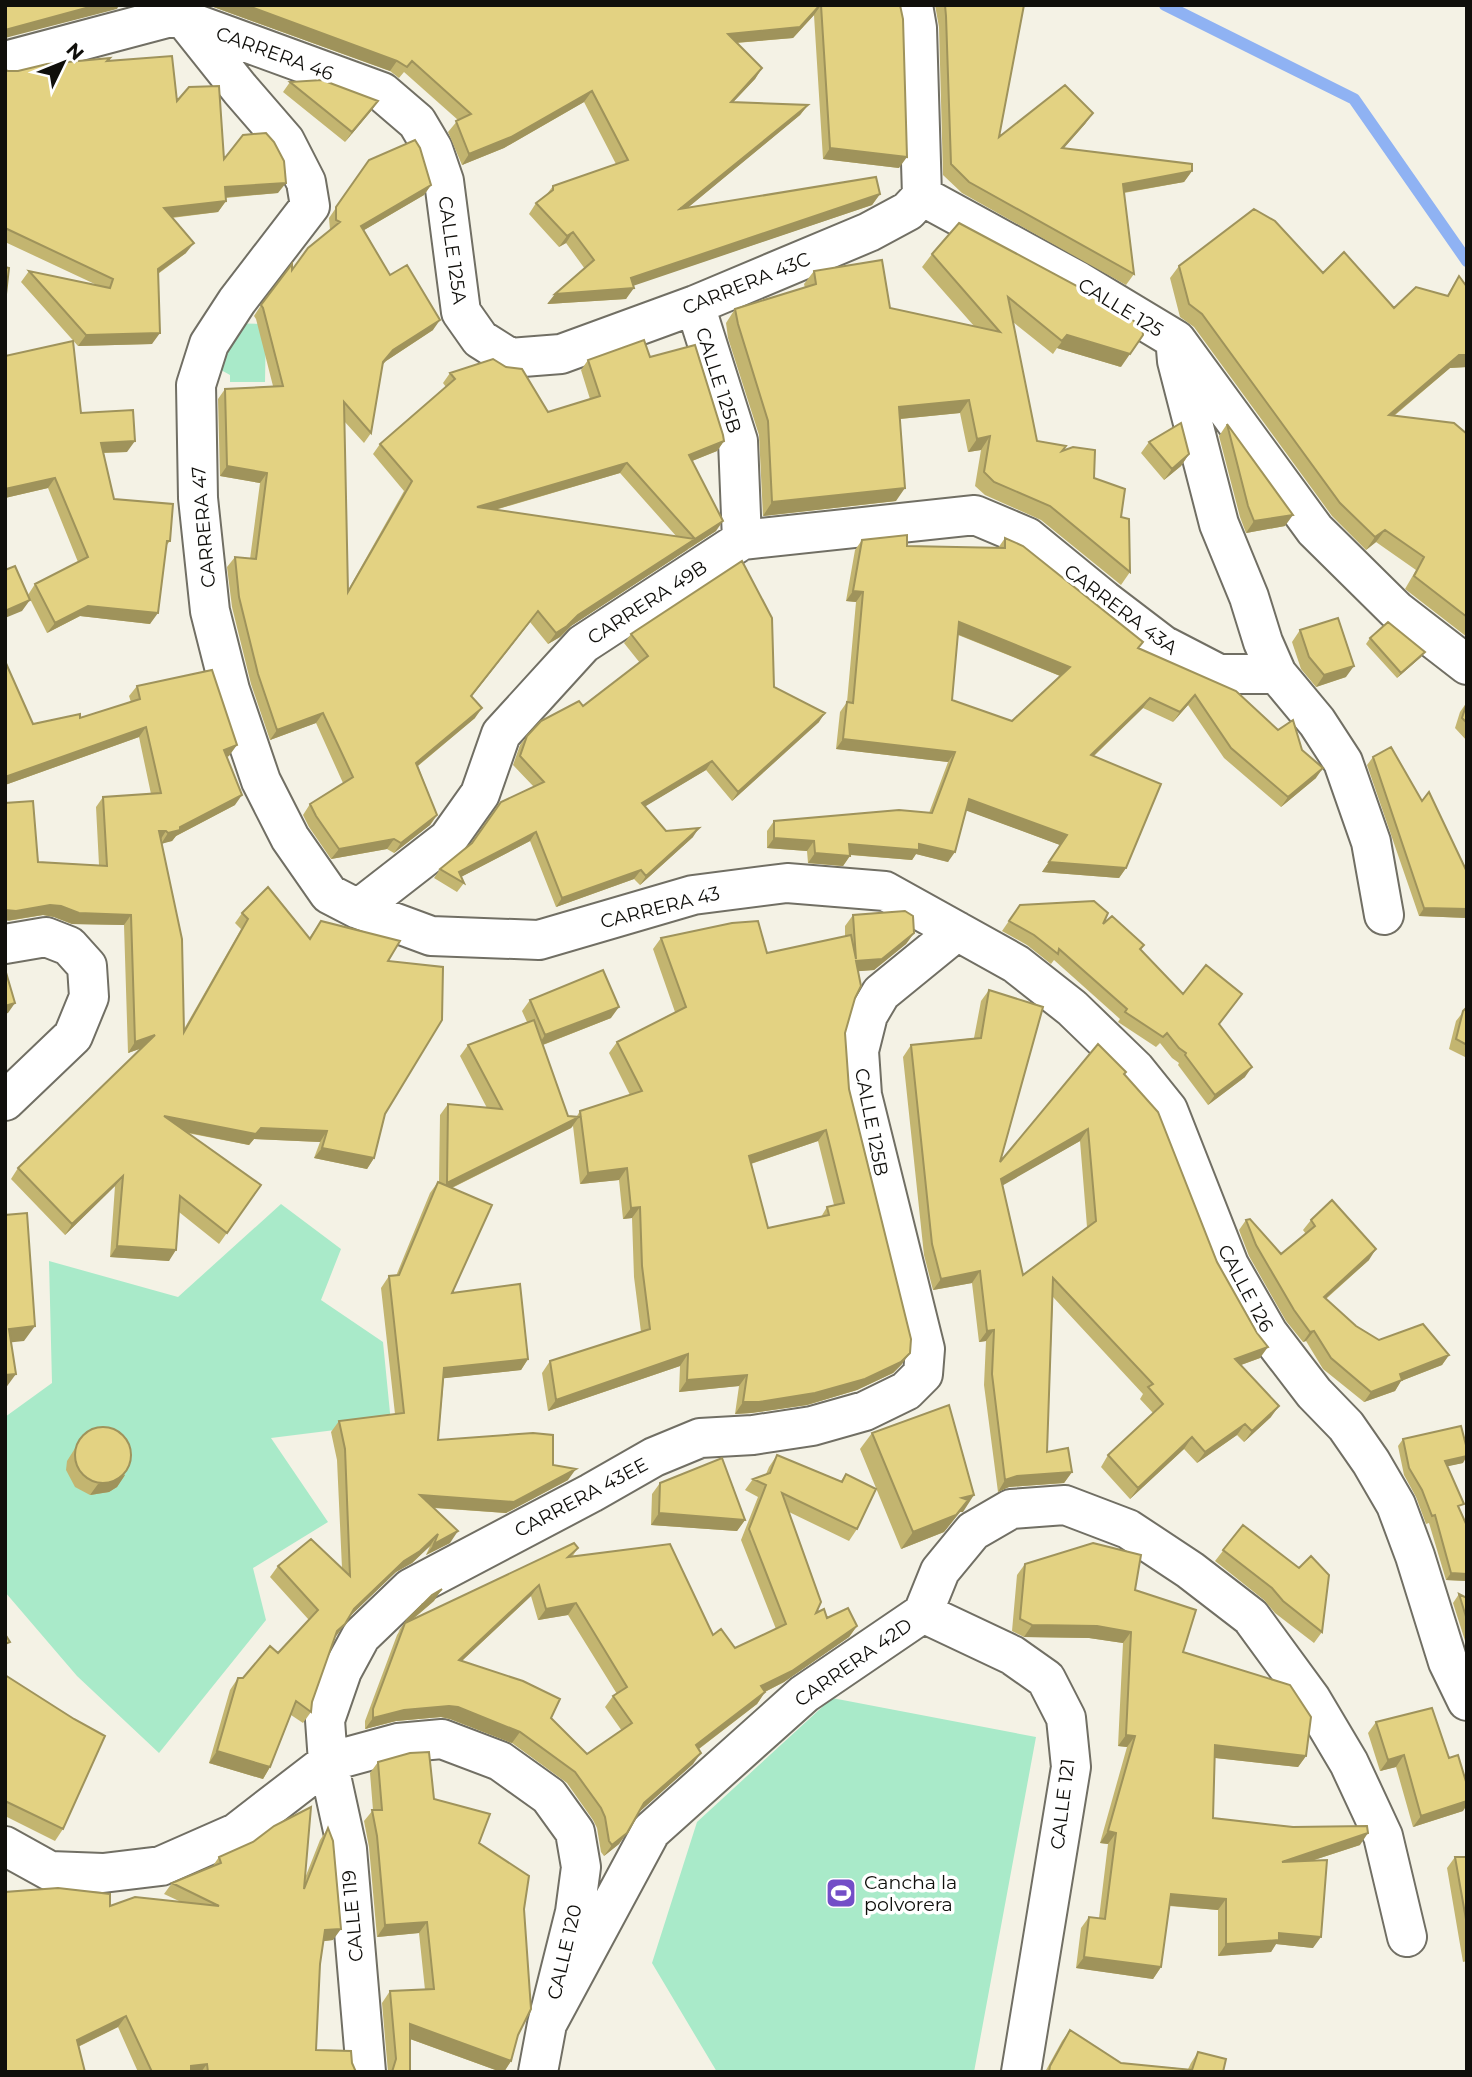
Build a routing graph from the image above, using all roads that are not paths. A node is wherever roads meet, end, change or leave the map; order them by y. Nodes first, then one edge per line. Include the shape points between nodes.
1 (913, 5) edge
2 (175, 14) edge
3 (5, 61) edge
4 (382, 92) joint
5 (922, 195) junction
6 (695, 305) junction
7 (1176, 340) junction
8 (561, 354) joint
9 (975, 515) joint
10 (742, 540) junction
11 (1467, 665) edge
12 (1277, 674) junction
13 (358, 909) junction
14 (1384, 915) dead end
15 (957, 932) junction
16 (5, 944) edge
17 (5, 1101) edge
18 (925, 1349) joint
19 (922, 1613) junction
20 (1467, 1701) edge
21 (328, 1762) junction
22 (5, 1846) edge
23 (1407, 1937) dead end
24 (547, 2024) junction
25 (366, 2072) edge
26 (538, 2072) edge
27 (1021, 2072) edge

1 - 5 street
2 - 3 street
2 - 4 street, CARRERA 46
2 - 13 street, CARRERA 47 via 285,141 306,182 310,206 209,344 196,384 198,498 210,611 230,690 261,781 290,838 329,894
4 - 8 street, CALLE 125A via 417,122 433,149 444,181 461,312 480,339 510,358
5 - 6 street, CARRERA 43C via 908,211 869,232
5 - 7 street, CALLE 125
6 - 8 street, CARRERA 43C
6 - 10 street, CALLE 125B via 738,441
7 - 11 street, CALLE 125 via 1315,530 1396,610
7 - 12 street via 1177,361 1219,524
9 - 10 street, CARRERA 49B
9 - 12 street, CARRERA 43A via 1027,537 1163,646 1219,674
10 - 13 street, CARRERA 49B via 583,644 501,734 480,794 448,839
12 - 14 street via 1343,762 1371,842
13 - 15 street, CARRERA 43 via 431,936 539,940 693,895 787,883 885,891
15 - 18 street, CALLE 125B via 881,993 868,1015 859,1051 862,1095
15 - 20 street, CALLE 126 via 1016,964 1072,1008 1135,1069 1168,1110 1229,1265 1268,1333 1346,1426 1396,1505 1448,1662
16 - 17 street via 46,937 69,946 87,966 89,997 73,1036
18 - 21 street, CARRERA 43EE via 923,1374 906,1391 865,1411 812,1426 700,1438 654,1457 411,1588 361,1636 342,1671 326,1720
19 - 23 street, CARRERA 42D via 940,1571 973,1531 1011,1509 1065,1505 1138,1535 1251,1617 1311,1699 1349,1763 1383,1836
19 - 24 street, CARRERA 42D via 804,1694 652,1831
19 - 27 street, CALLE 121 via 1012,1655 1046,1679 1066,1718 1071,1767
21 - 22 street via 236,1833 161,1866 103,1873 50,1871
21 - 24 street, CALLE 120 via 398,1743 442,1739 500,1761 549,1796 575,1832 581,1867 575,1912
21 - 25 street, CALLE 119 via 347,1849
24 - 26 street, CALLE 120

